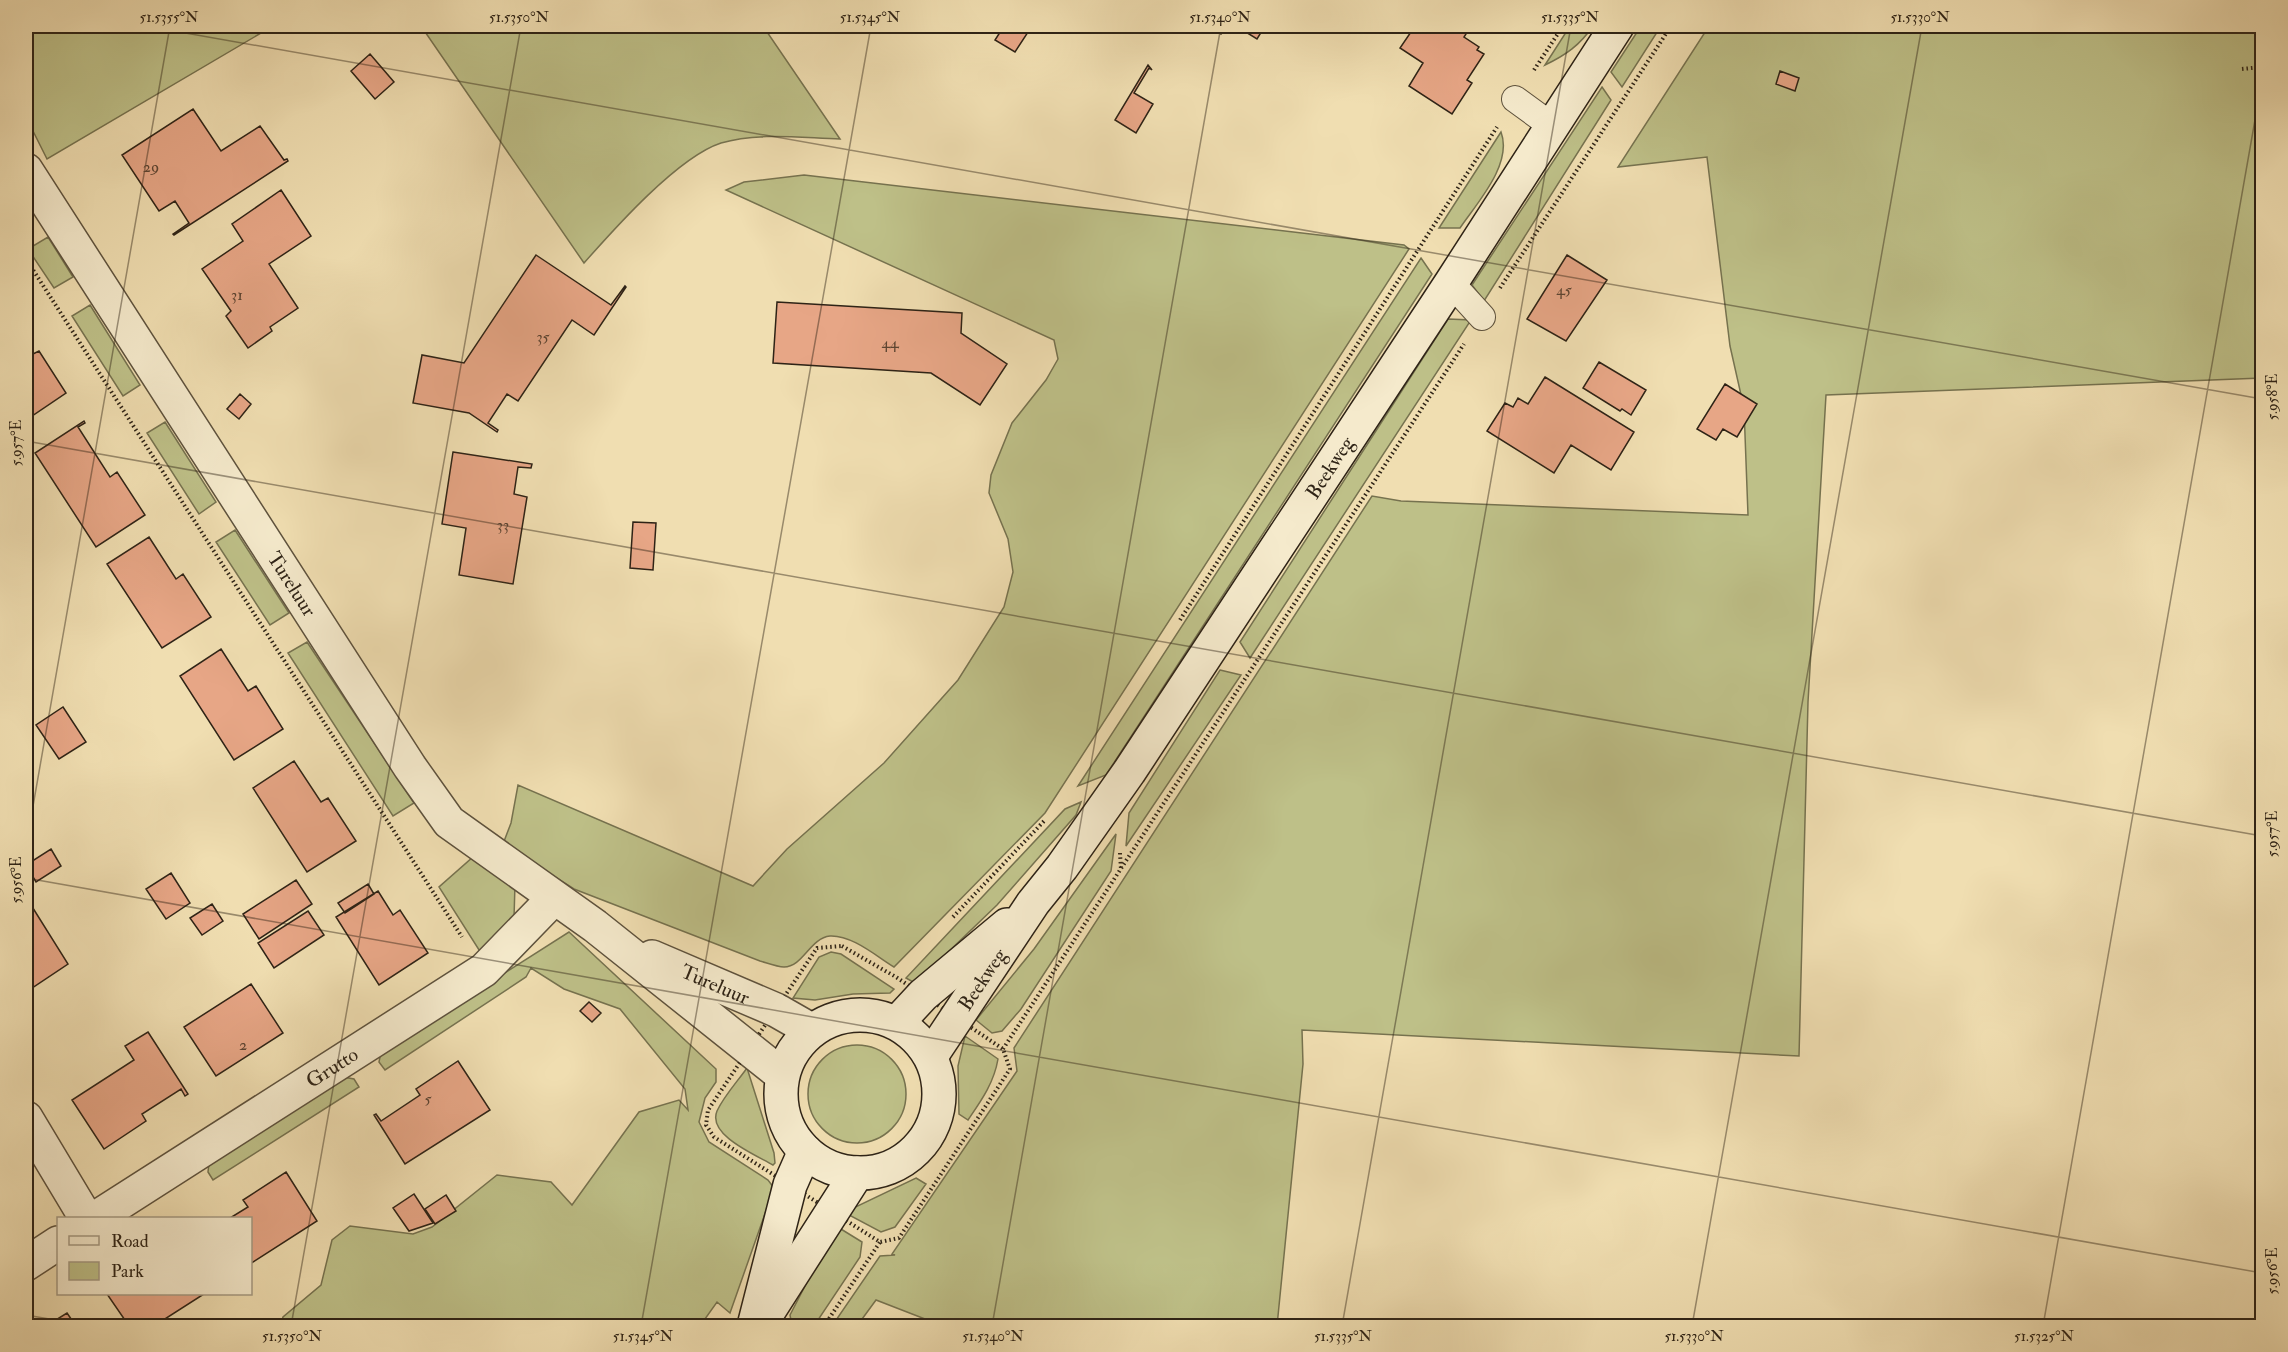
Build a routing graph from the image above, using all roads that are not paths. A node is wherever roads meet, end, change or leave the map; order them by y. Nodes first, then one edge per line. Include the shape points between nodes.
1 (1617, 26) edge
2 (1515, 99) road end
3 (1552, 126) junction
4 (26, 170) edge
5 (1451, 283) junction
6 (1482, 316) road end
7 (554, 898) junction
8 (1034, 903) junction
9 (617, 943) junction
10 (897, 1023) junction
11 (812, 1030) junction
12 (931, 1056) junction
13 (782, 1075) junction
14 (26, 1118) edge
15 (805, 1151) junction
16 (857, 1173) junction
17 (85, 1217) edge
18 (98, 1217) edge
19 (57, 1244) edge
20 (26, 1264) edge
21 (756, 1326) edge

1 - 3 main road, Beekweg
2 - 3 lane
3 - 5 main road, Beekweg
4 - 7 main road, Tureluur via 449,822
5 - 6 lane
5 - 8 main road, Beekweg via 1129,772
7 - 9 main road, Tureluur
7 - 18 main road, Grutto via 484,970
8 - 10 main road, Beekweg via 923,995
8 - 12 main road, Beekweg
9 - 11 main road, Tureluur via 776,1010
9 - 13 main road, Tureluur
10 - 11 main road via 868,1014 838,1017
10 - 12 main road via 916,1037
11 - 13 main road via 793,1050
12 - 16 main road via 939,1083 937,1110 927,1136 909,1156 884,1169
13 - 15 main road via 780,1096 784,1116
14 - 17 main road
15 - 16 main road via 829,1167
15 - 21 main road via 790,1185
16 - 21 main road
19 - 20 main road

